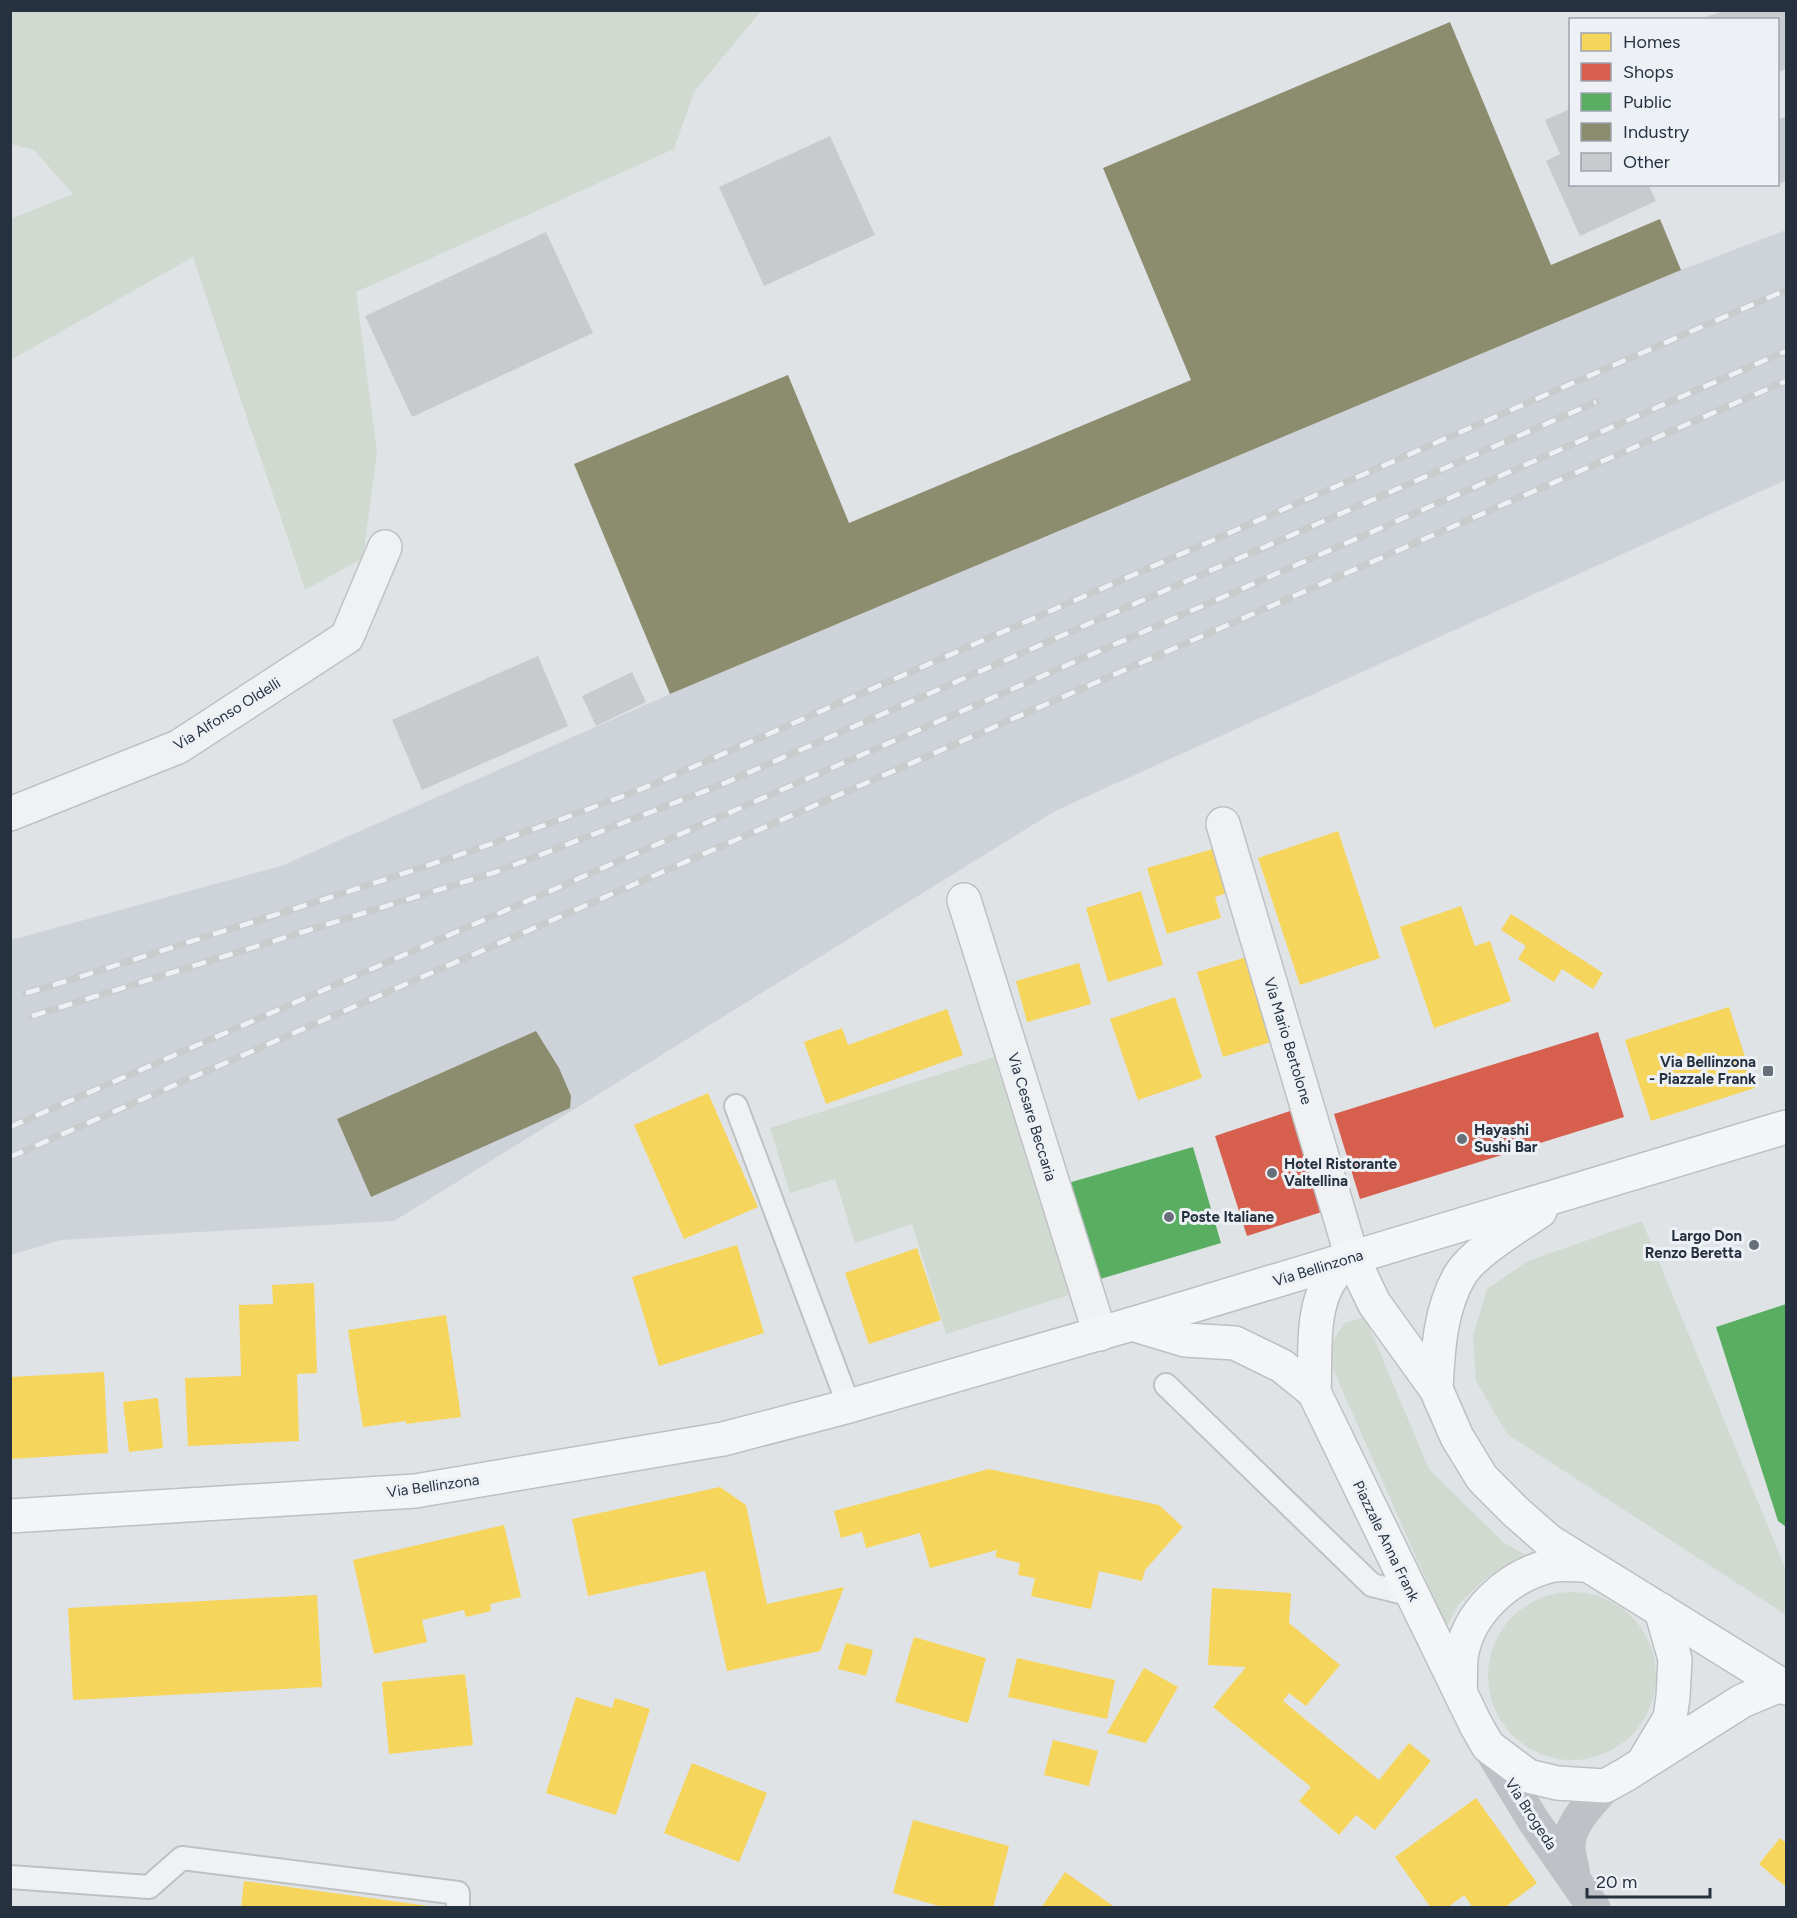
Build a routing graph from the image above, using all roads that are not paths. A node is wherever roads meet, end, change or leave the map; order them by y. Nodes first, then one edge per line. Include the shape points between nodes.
1 (385, 547) dead end
2 (10, 814) edge
3 (1223, 824) dead end
4 (964, 900) dead end
5 (736, 1106) dead end
6 (1786, 1127) edge
7 (1560, 1196) junction
8 (1352, 1257) junction
9 (1132, 1324) junction
10 (1100, 1334) junction
11 (1166, 1385) dead end
12 (1436, 1389) junction
13 (1314, 1392) junction
14 (849, 1406) junction
15 (10, 1516) edge
16 (1586, 1565) junction
17 (1412, 1594) junction
18 (1661, 1610) junction
19 (1783, 1687) edge
20 (1460, 1690) junction
21 (1488, 1746) junction
22 (1644, 1762) junction
23 (1605, 1786) junction
24 (10, 1877) edge
25 (1575, 1880) junction
26 (458, 1908) edge
27 (1594, 1908) edge

1 - 2 street, Via Alfonso Oldelli via 347,637 178,747
3 - 8 street, Via Mario Bertolone
4 - 10 street, Via Cesare Beccaria
5 - 14 lane
6 - 7 main road, Via Bellinzona
7 - 8 main road, Via Bellinzona
7 - 12 main road via 1479,1255 1460,1274 1440,1331
8 - 9 main road, Via Bellinzona
8 - 12 main road via 1374,1303
8 - 13 main road, Piazzale Anna Frank via 1333,1274 1323,1291 1317,1318
9 - 10 main road, Via Bellinzona
9 - 13 main road, Piazzale Anna Frank via 1185,1340 1235,1343 1282,1366
10 - 14 main road, Via Bellinzona
11 - 17 lane via 1372,1585
12 - 16 main road via 1457,1437 1482,1478 1549,1541
13 - 17 main road, Piazzale Anna Frank
14 - 15 main road, Via Bellinzona via 723,1439 415,1491
16 - 18 main road
16 - 20 main road via 1551,1565 1528,1573 1492,1598 1466,1640 1461,1656
17 - 20 main road, Piazzale Anna Frank
18 - 19 main road
18 - 22 main road via 1675,1659 1673,1697 1670,1718
19 - 22 main road via 1742,1701
20 - 21 main road, Piazzale Anna Frank
21 - 23 main road via 1528,1776 1557,1783
21 - 25 street, Via Brogeda
22 - 23 main road
23 - 25 street, Via Brogeda via 1570,1832
24 - 26 lane via 149,1887 182,1858 458,1893
25 - 27 street, Via Brogeda

